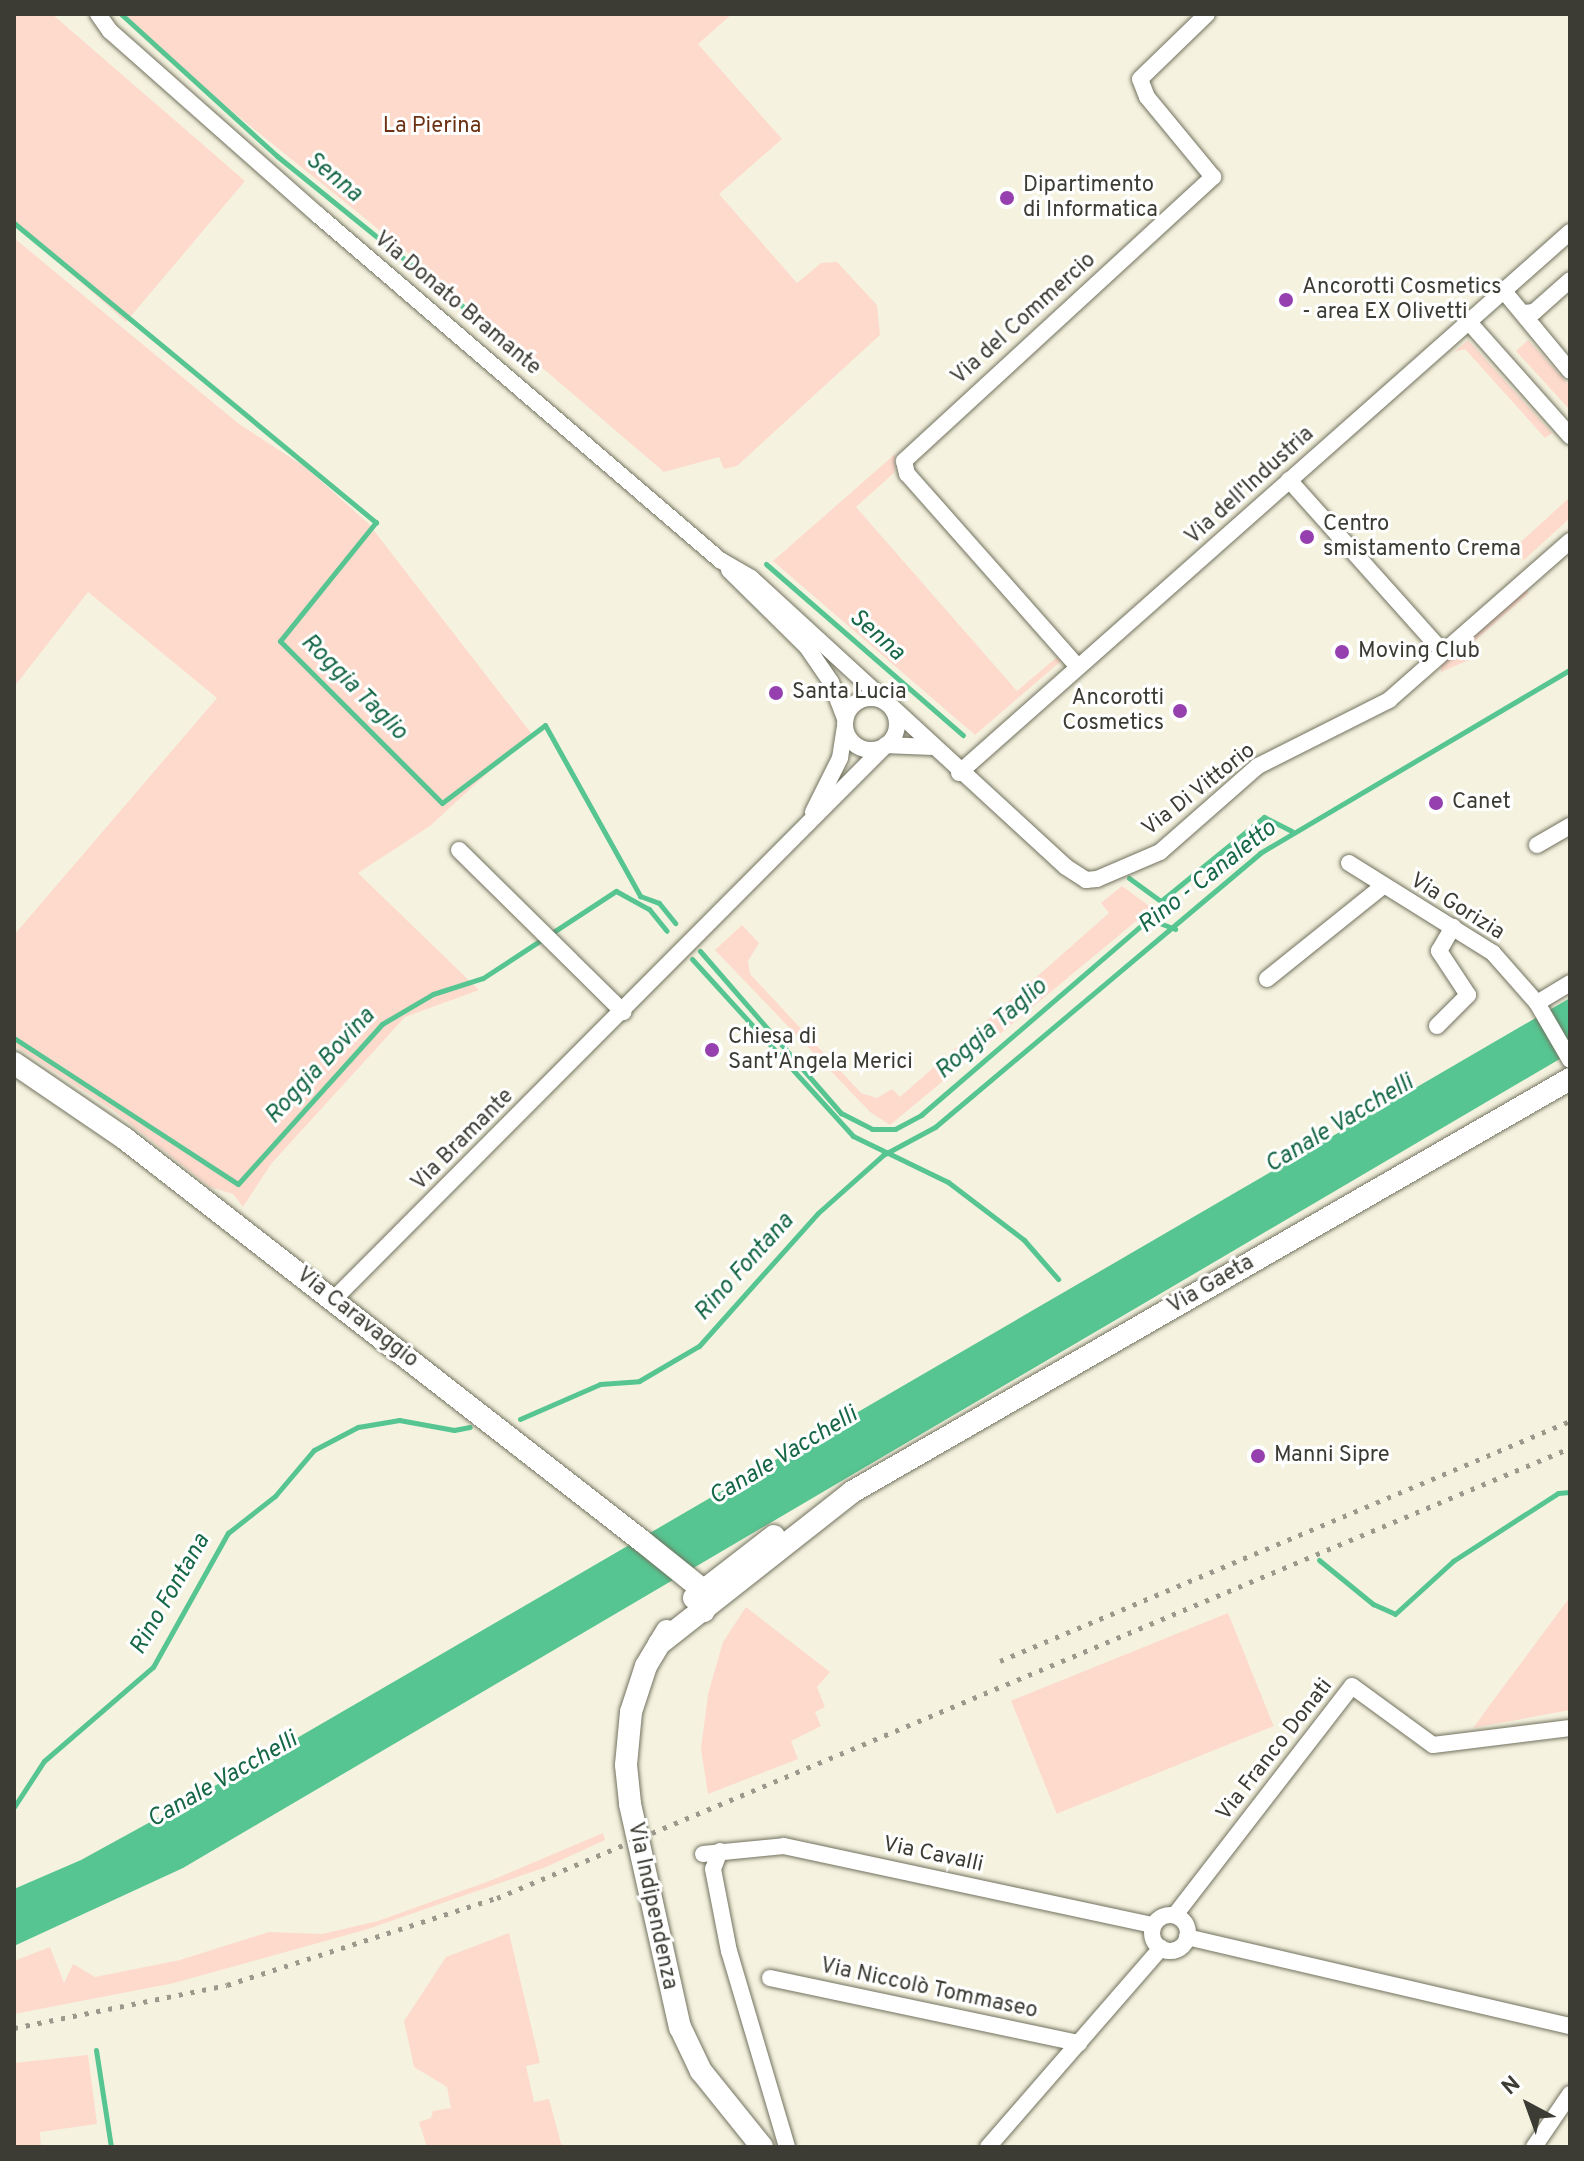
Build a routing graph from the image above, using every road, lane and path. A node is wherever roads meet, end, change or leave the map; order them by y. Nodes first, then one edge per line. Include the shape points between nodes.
1 (98, 14) edge
2 (1207, 14) edge
3 (1570, 232) edge
4 (1570, 280) edge
5 (1503, 290) junction
6 (1524, 313) junction
7 (1468, 321) junction
8 (1570, 371) edge
9 (1570, 436) edge
10 (1289, 480) junction
11 (1570, 541) edge
12 (720, 560) junction
13 (1443, 652) junction
14 (1078, 667) junction
15 (888, 704) junction
16 (845, 724) junction
17 (886, 745) junction
18 (931, 747) junction
19 (959, 773) junction
20 (1570, 826) edge
21 (803, 831) junction
22 (1537, 845) dead end
23 (459, 850) dead end
24 (1349, 863) dead end
25 (1383, 886) junction
26 (1453, 927) junction
27 (1267, 979) dead end
28 (1570, 983) edge
29 (1540, 1009) junction
30 (623, 1012) junction
31 (1437, 1026) dead end
32 (1568, 1058) edge
33 (14, 1063) edge
34 (1570, 1079) edge
35 (334, 1299) junction
36 (852, 1492) junction
37 (702, 1592) junction
38 (1570, 1728) edge
39 (720, 1851) junction
40 (703, 1854) dead end
41 (1175, 1915) junction
42 (1153, 1925) junction
43 (1187, 1937) junction
44 (1161, 1948) junction
45 (770, 1978) dead end
46 (1570, 2026) edge
47 (1079, 2043) junction
48 (1570, 2094) edge
49 (1565, 2113) edge
50 (762, 2147) edge
51 (787, 2147) edge
52 (988, 2147) edge
53 (1534, 2147) edge

1 - 12 street, Via Donato Bramante via 110,31 318,215
2 - 14 street, Via del Commercio via 1140,79 1147,97 1214,172 904,461 907,474
3 - 5 street, Via dell'Industria
4 - 6 street via 1534,312
5 - 6 street
5 - 7 street, Via dell'Industria
6 - 8 street
7 - 9 street
7 - 10 street, Via dell'Industria
10 - 13 street
10 - 14 street, Via dell'Industria
11 - 13 street, Via Di Vittorio
12 - 15 street, Via Donato Bramante via 763,588
12 - 16 street, Via Donato Bramante via 807,647 831,682
13 - 19 street, Via Di Vittorio via 1389,700 1258,766 1160,852 1097,879 1086,880 1066,867
14 - 19 street, Via dell'Industria
15 - 16 street via 860,700
15 - 17 street via 897,731
15 - 18 street, Via Di Vittorio
16 - 17 street via 860,747
16 - 21 street, Via Bramante via 840,758
17 - 18 street
17 - 21 street, Via Bramante
18 - 19 street, Via Di Vittorio
20 - 22 street
21 - 30 street, Via Bramante
23 - 30 street
24 - 25 street, Via Gorizia
25 - 26 street, Via Gorizia
25 - 27 street, Via Gorizia
26 - 29 street, Via Gorizia via 1493,953
26 - 31 street via 1439,951 1468,995
28 - 29 street
29 - 32 street, Via Gorizia
30 - 35 street, Via Bramante
33 - 35 main road, Via Caravaggio via 124,1138
34 - 36 main road, Via Gaeta
35 - 37 main road, Via Caravaggio
36 - 37 main road, Via Gaeta
36 - 37 main road, Via Gaeta via 783,1530
37 - 50 main road, Via Indipendenza via 659,1644 631,1712 626,1765 630,1804 680,2027 701,2071
38 - 41 street, Via Franco Donati via 1433,1745 1352,1686
39 - 40 street, Via Cavalli
39 - 42 street, Via Cavalli via 784,1846
39 - 51 street via 713,1869 729,1951
41 - 42 street via 1160,1917
41 - 43 street via 1184,1922
42 - 44 street via 1153,1940
43 - 44 street via 1177,1949
43 - 46 street
44 - 47 street
45 - 47 street, Via Niccolò Tommaseo
47 - 52 street
48 - 49 street
49 - 53 street

